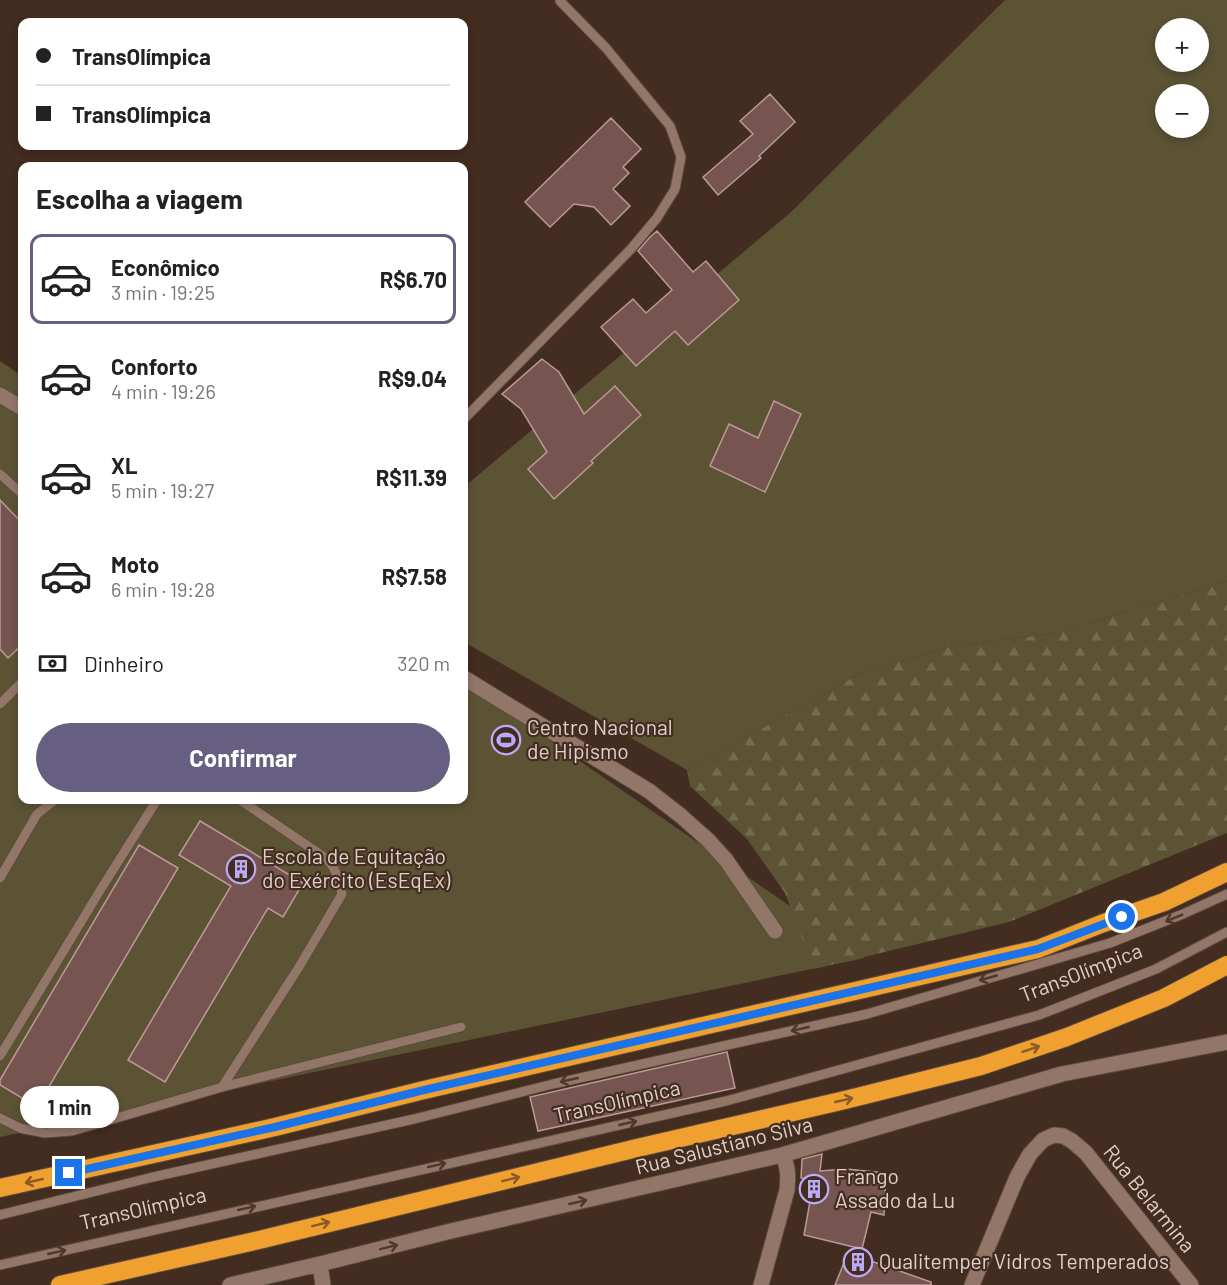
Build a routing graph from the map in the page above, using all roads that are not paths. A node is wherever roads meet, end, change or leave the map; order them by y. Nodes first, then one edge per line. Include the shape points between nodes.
1 (560, 1) edge
2 (0, 395) edge
3 (18, 406) edge
4 (468, 415) edge
5 (0, 474) edge
6 (18, 490) edge
7 (468, 680) edge
8 (18, 686) edge
9 (0, 704) edge
10 (50, 804) edge
11 (154, 804) edge
12 (246, 804) edge
13 (1227, 872) edge
14 (0, 878) edge
15 (1227, 894) edge
16 (775, 931) dead end
17 (1227, 932) edge
18 (1227, 965) edge
19 (461, 1027) dead end
20 (1227, 1042) edge
21 (0, 1056) edge
22 (222, 1087) junction
23 (0, 1118) edge
24 (782, 1155) junction
25 (0, 1188) edge
26 (0, 1215) edge
27 (259, 1240) junction
28 (320, 1264) junction
29 (0, 1265) edge
30 (60, 1285) edge
31 (112, 1285) edge
32 (230, 1285) edge
33 (323, 1285) edge
34 (761, 1285) edge
35 (972, 1285) edge
36 (1191, 1285) edge

1 - 4 lane via 606,48 670,126 681,157 675,189 631,249
2 - 3 street
5 - 6 lane
7 - 16 street via 649,791 681,816 726,860
8 - 9 lane
10 - 14 lane via 37,814
11 - 21 lane
12 - 22 lane via 327,859 337,874 342,894
13 -> 25 highway, TransOlímpica via 1164,902 1038,949
15 -> 26 lane, TransOlímpica via 1110,943 867,1014
29 -> 17 lane, TransOlímpica via 726,1101 1039,1015 1156,969
27 -> 18 highway via 981,1066 1164,998
19 - 22 lane
20 - 24 street, Rua Salustiano Silva via 1062,1074
22 - 23 lane via 72,1131 45,1133
28 -> 24 street, Rua Salustiano Silva
24 - 34 street via 789,1175 787,1190
27 - 30 highway
27 - 31 highway via 178,1269
28 - 32 street, Rua Salustiano Silva
28 - 33 street
35 - 36 street, Rua Belarmina via 1017,1177 1042,1140 1054,1135 1072,1141 1086,1153

